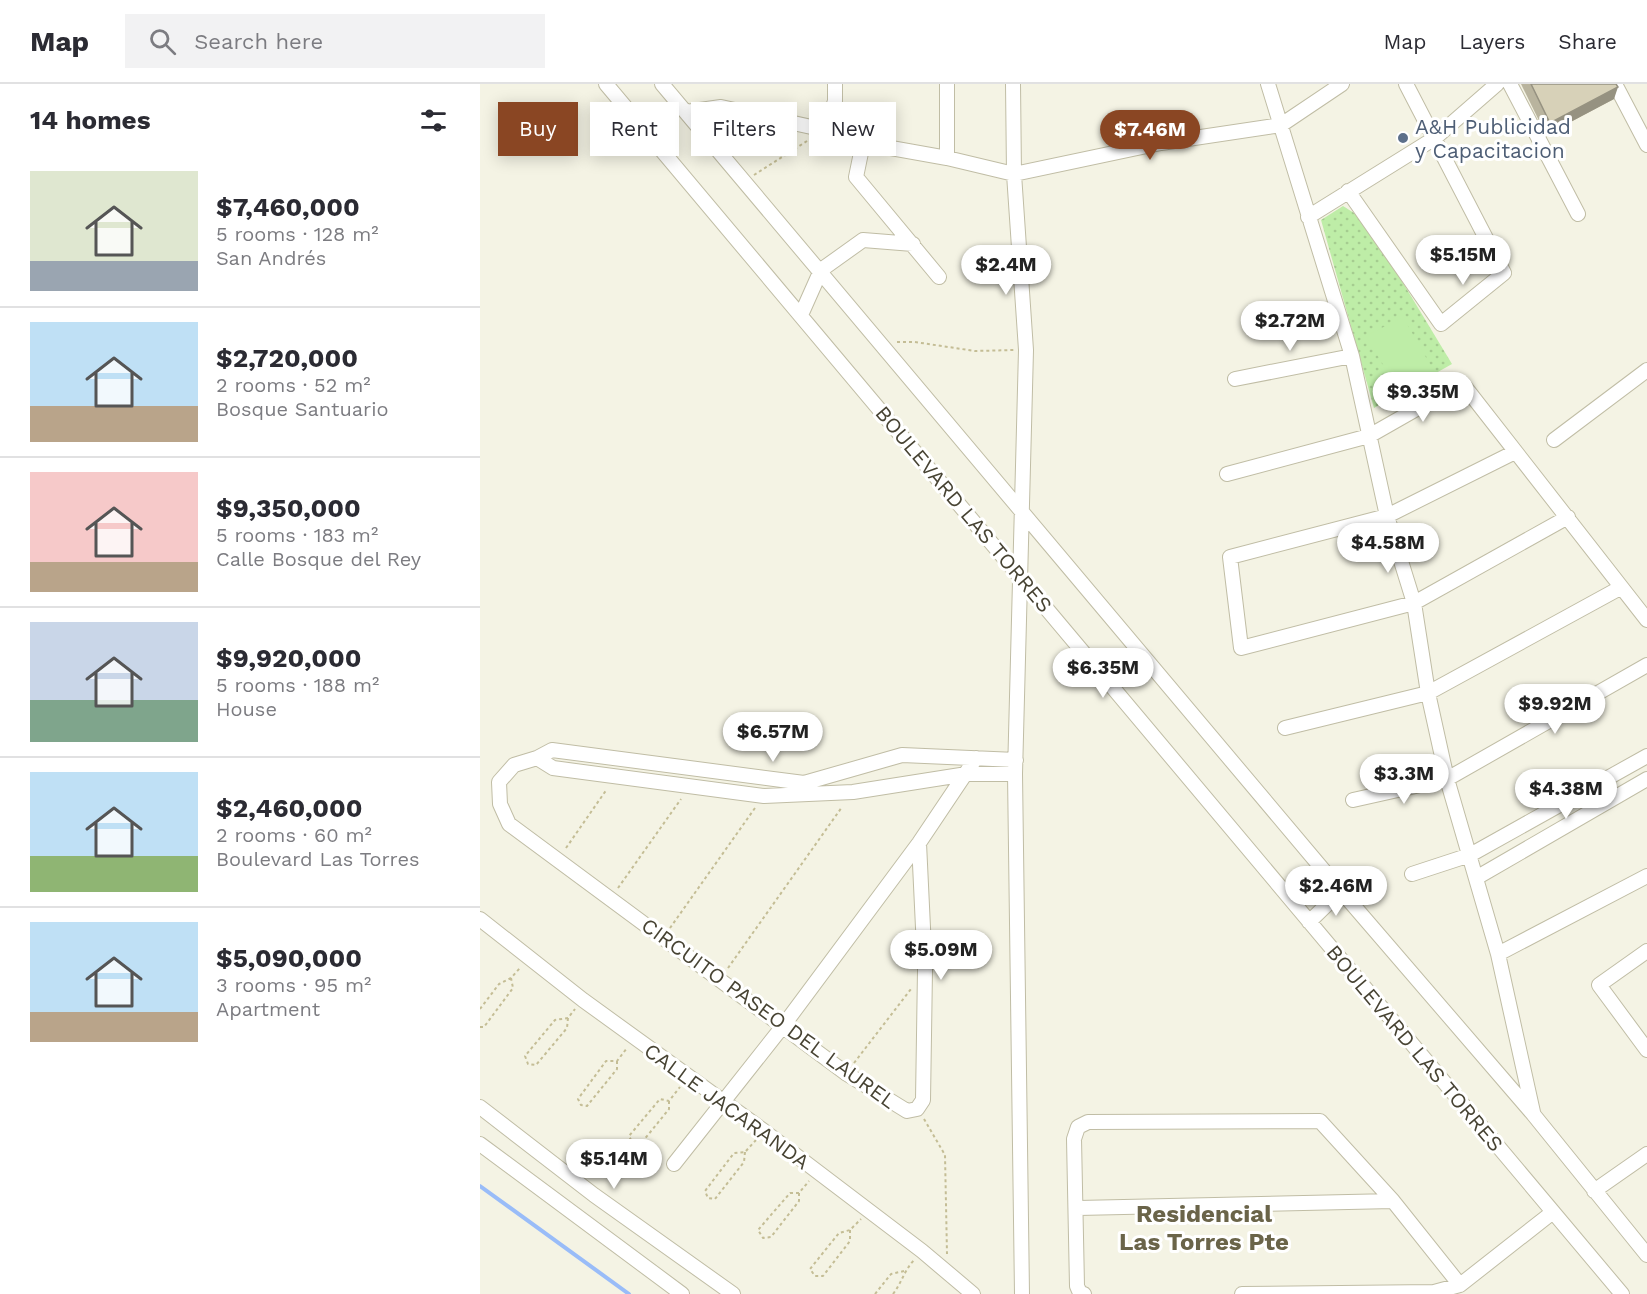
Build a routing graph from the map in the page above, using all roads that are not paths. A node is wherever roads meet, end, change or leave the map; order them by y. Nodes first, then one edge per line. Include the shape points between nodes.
1 (606, 84) edge
2 (662, 84) edge
3 (835, 84) edge
4 (947, 84) edge
5 (1012, 84) edge
6 (1268, 84) edge
7 (1342, 84) edge
8 (1406, 84) edge
9 (1497, 84) edge
10 (1510, 84) edge
11 (1616, 84) edge
12 (835, 102) edge
13 (686, 112) junction
14 (1281, 125) junction
15 (809, 126) edge
16 (1435, 138) junction
17 (1647, 145) edge
18 (896, 149) edge
19 (860, 156) edge
20 (947, 158) junction
21 (1014, 174) junction
22 (1348, 191) junction
23 (1578, 214) dead end
24 (1308, 217) junction
25 (914, 244) junction
26 (821, 270) junction
27 (939, 277) dead end
28 (804, 310) junction
29 (1352, 356) junction
30 (1647, 370) edge
31 (1235, 379) dead end
32 (1369, 436) junction
33 (1554, 440) dead end
34 (1515, 452) junction
35 (1227, 474) dead end
36 (1022, 509) junction
37 (1387, 516) junction
38 (1568, 517) junction
39 (1018, 573) junction
40 (1620, 588) junction
41 (1414, 603) junction
42 (1647, 620) edge
43 (1647, 665) edge
44 (1428, 693) junction
45 (1285, 728) dead end
46 (1647, 756) edge
47 (537, 758) junction
48 (976, 758) junction
49 (669, 766) junction
50 (1016, 767) junction
51 (967, 774) junction
52 (1447, 779) junction
53 (1647, 779) edge
54 (668, 783) junction
55 (802, 789) junction
56 (1353, 800) dead end
57 (919, 843) junction
58 (1470, 855) junction
59 (1412, 874) dead end
60 (1647, 876) edge
61 (1476, 878) junction
62 (1341, 891) junction
63 (480, 919) edge
64 (1309, 922) junction
65 (1647, 951) edge
66 (1498, 954) junction
67 (783, 1026) junction
68 (1647, 1049) edge
69 (1521, 1060) junction
70 (1502, 1078) junction
71 (723, 1101) junction
72 (480, 1107) edge
73 (1533, 1114) junction
74 (480, 1144) edge
75 (1647, 1154) edge
76 (674, 1164) dead end
77 (1594, 1191) junction
78 (1393, 1201) junction
79 (1078, 1208) junction
80 (1553, 1212) junction
81 (1647, 1255) edge
82 (1460, 1285) junction
83 (682, 1294) edge
84 (733, 1294) edge
85 (973, 1294) edge
86 (1022, 1294) edge
87 (1082, 1294) edge
88 (1242, 1294) edge
89 (1622, 1294) edge

1 - 28 street, BOULEVARD LAS TORRES
2 - 13 street, BOULEVARD LAS TORRES
3 - 12 street
4 - 20 street
5 - 21 street
6 - 14 street
7 - 14 street
8 - 16 street
9 - 16 street
10 - 23 street
11 - 17 street
13 - 15 street via 721,107
13 - 26 street, BOULEVARD LAS TORRES
14 - 21 street via 1161,143
14 - 24 street
16 - 22 street
16 - 22 street via 1504,273 1441,324
18 - 20 street
19 - 25 street via 856,177
20 - 21 street
21 - 36 street via 1026,350
22 - 24 street
24 - 29 street
25 - 26 street via 863,240
25 - 27 street
26 - 28 street
26 - 36 street, BOULEVARD LAS TORRES
28 - 39 street, BOULEVARD LAS TORRES
29 - 31 street
29 - 32 street
30 - 33 street
32 - 34 street via 1462,383
32 - 35 street
32 - 37 street
34 - 37 street
34 - 38 street
36 - 39 street
36 - 62 street, BOULEVARD LAS TORRES
37 - 41 street
37 - 41 street via 1230,557 1241,648
38 - 40 street
38 - 41 street
39 - 50 street
39 - 64 street, BOULEVARD LAS TORRES
40 - 42 street
40 - 44 street
41 - 44 street
43 - 52 street
44 - 45 street
44 - 52 street
46 - 58 street
47 - 49 street, CIRCUITO PASEO DEL LAUREL via 552,750
47 - 54 street, CIRCUITO PASEO DEL LAUREL via 553,768
47 - 67 street, CIRCUITO PASEO DEL LAUREL via 514,765 499,782 500,804 509,824
48 - 50 street, CIRCUITO PASEO DEL LAUREL
48 - 51 street
48 - 55 street, CIRCUITO PASEO DEL LAUREL via 902,755
49 - 54 street
49 - 55 street, CIRCUITO PASEO DEL LAUREL
50 - 51 street, CIRCUITO PASEO DEL LAUREL
50 - 86 street
51 - 55 street, CIRCUITO PASEO DEL LAUREL via 853,792
51 - 57 street
52 - 56 street
52 - 58 street
53 - 61 street
54 - 55 street, CIRCUITO PASEO DEL LAUREL via 764,796
57 - 67 street
57 - 67 street, CIRCUITO PASEO DEL LAUREL via 925,970 923,1100 917,1109 907,1112 900,1108
58 - 59 street
58 - 61 street
60 - 66 street
61 - 66 street
62 - 64 street
62 - 70 street, BOULEVARD LAS TORRES
63 - 71 street, CALLE JACARANDA via 635,1039
64 - 80 street, BOULEVARD LAS TORRES
65 - 68 street via 1599,985
66 - 69 street
67 - 71 street
69 - 70 street
69 - 73 street
70 - 73 street, BOULEVARD LAS TORRES
71 - 76 street
71 - 85 street, CALLE JACARANDA
72 - 84 street via 594,1195
73 - 77 street, BOULEVARD LAS TORRES
74 - 83 street
75 - 77 street
77 - 81 street, BOULEVARD LAS TORRES
78 - 79 street
78 - 79 street via 1320,1121 1088,1122 1078,1127 1074,1139
78 - 82 street
79 - 87 street via 1077,1286
80 - 82 street
80 - 89 street, BOULEVARD LAS TORRES
82 - 88 street via 1434,1292

